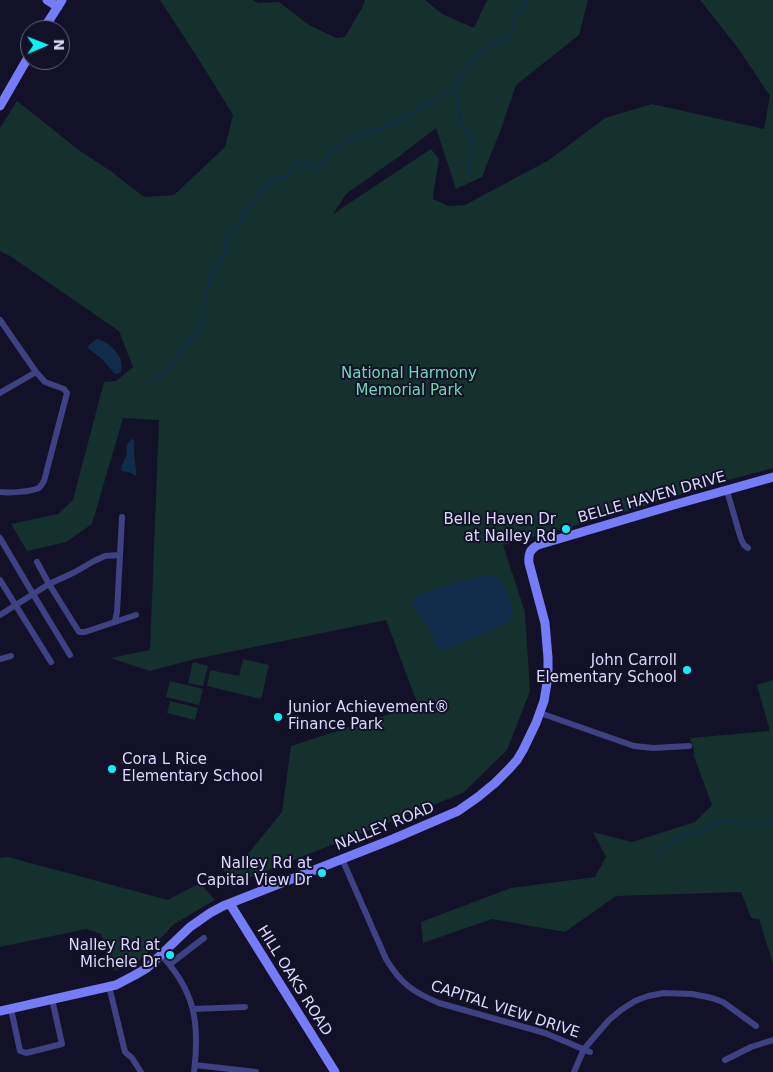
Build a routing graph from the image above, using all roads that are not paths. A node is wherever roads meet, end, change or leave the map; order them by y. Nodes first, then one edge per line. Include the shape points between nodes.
1 (47, 0) edge
2 (60, 4) edge
3 (50, 20) edge
4 (21, 70) edge
5 (0, 106) edge
6 (0, 320) edge
7 (36, 372) junction
8 (0, 393) edge
9 (773, 477) edge
10 (727, 490) junction
11 (0, 492) edge
12 (122, 517) dead end
13 (0, 538) edge
14 (538, 545) joint
15 (748, 548) dead end
16 (120, 555) junction
17 (37, 562) dead end
18 (0, 580) edge
19 (49, 584) junction
20 (33, 594) junction
21 (15, 606) junction
22 (0, 614) edge
23 (136, 616) dead end
24 (115, 621) junction
25 (70, 654) dead end
26 (11, 656) dead end
27 (0, 659) edge
28 (51, 662) dead end
29 (540, 713) junction
30 (689, 746) dead end
31 (342, 859) junction
32 (230, 904) junction
33 (204, 938) dead end
34 (161, 954) junction
35 (170, 964) junction
36 (108, 986) junction
37 (52, 999) junction
38 (245, 1007) dead end
39 (11, 1008) junction
40 (193, 1009) junction
41 (0, 1011) edge
42 (756, 1026) dead end
43 (773, 1040) edge
44 (587, 1051) junction
45 (725, 1060) dead end
46 (194, 1068) edge
47 (141, 1072) edge
48 (256, 1072) edge
49 (335, 1072) edge
50 (574, 1072) edge

1 - 2 street
2 - 3 street
4 - 5 street
6 - 7 street
7 - 8 street
7 - 11 street via 45,382 67,393 44,481 34,489
9 - 10 street, BELLE HAVEN DRIVE
10 - 14 street, BELLE HAVEN DRIVE
10 - 15 street via 741,539
12 - 16 street
13 - 20 street
14 - 29 street, NALLEY ROAD via 531,551 529,559 547,640 548,677
16 - 19 street via 100,558
16 - 24 street
17 - 19 street
18 - 21 street
19 - 20 street
19 - 24 street via 79,632
20 - 21 street
20 - 25 street
21 - 22 street
21 - 28 street
23 - 24 street
26 - 27 street
29 - 30 street via 634,746
29 - 31 street, NALLEY ROAD via 516,760 478,797 458,811
31 - 32 street, NALLEY ROAD
31 - 44 street, CAPITAL VIEW DRIVE via 386,960 411,989 439,1003 545,1033
32 - 34 street, NALLEY ROAD via 190,926
32 - 49 street, HILL OAKS ROAD
33 - 35 street
34 - 35 street
34 - 36 street, NALLEY ROAD via 147,968
35 - 40 street
36 - 37 street, NALLEY ROAD
36 - 47 street via 125,1052
37 - 39 street, NALLEY ROAD
37 - 39 street via 62,1044 26,1052 20,1051
38 - 40 street
39 - 41 street, NALLEY ROAD
40 - 46 street via 196,1036
42 - 44 street via 723,1002 712,998 664,993 635,1001 621,1010 609,1020
43 - 45 street
44 - 50 street
46 - 48 street

